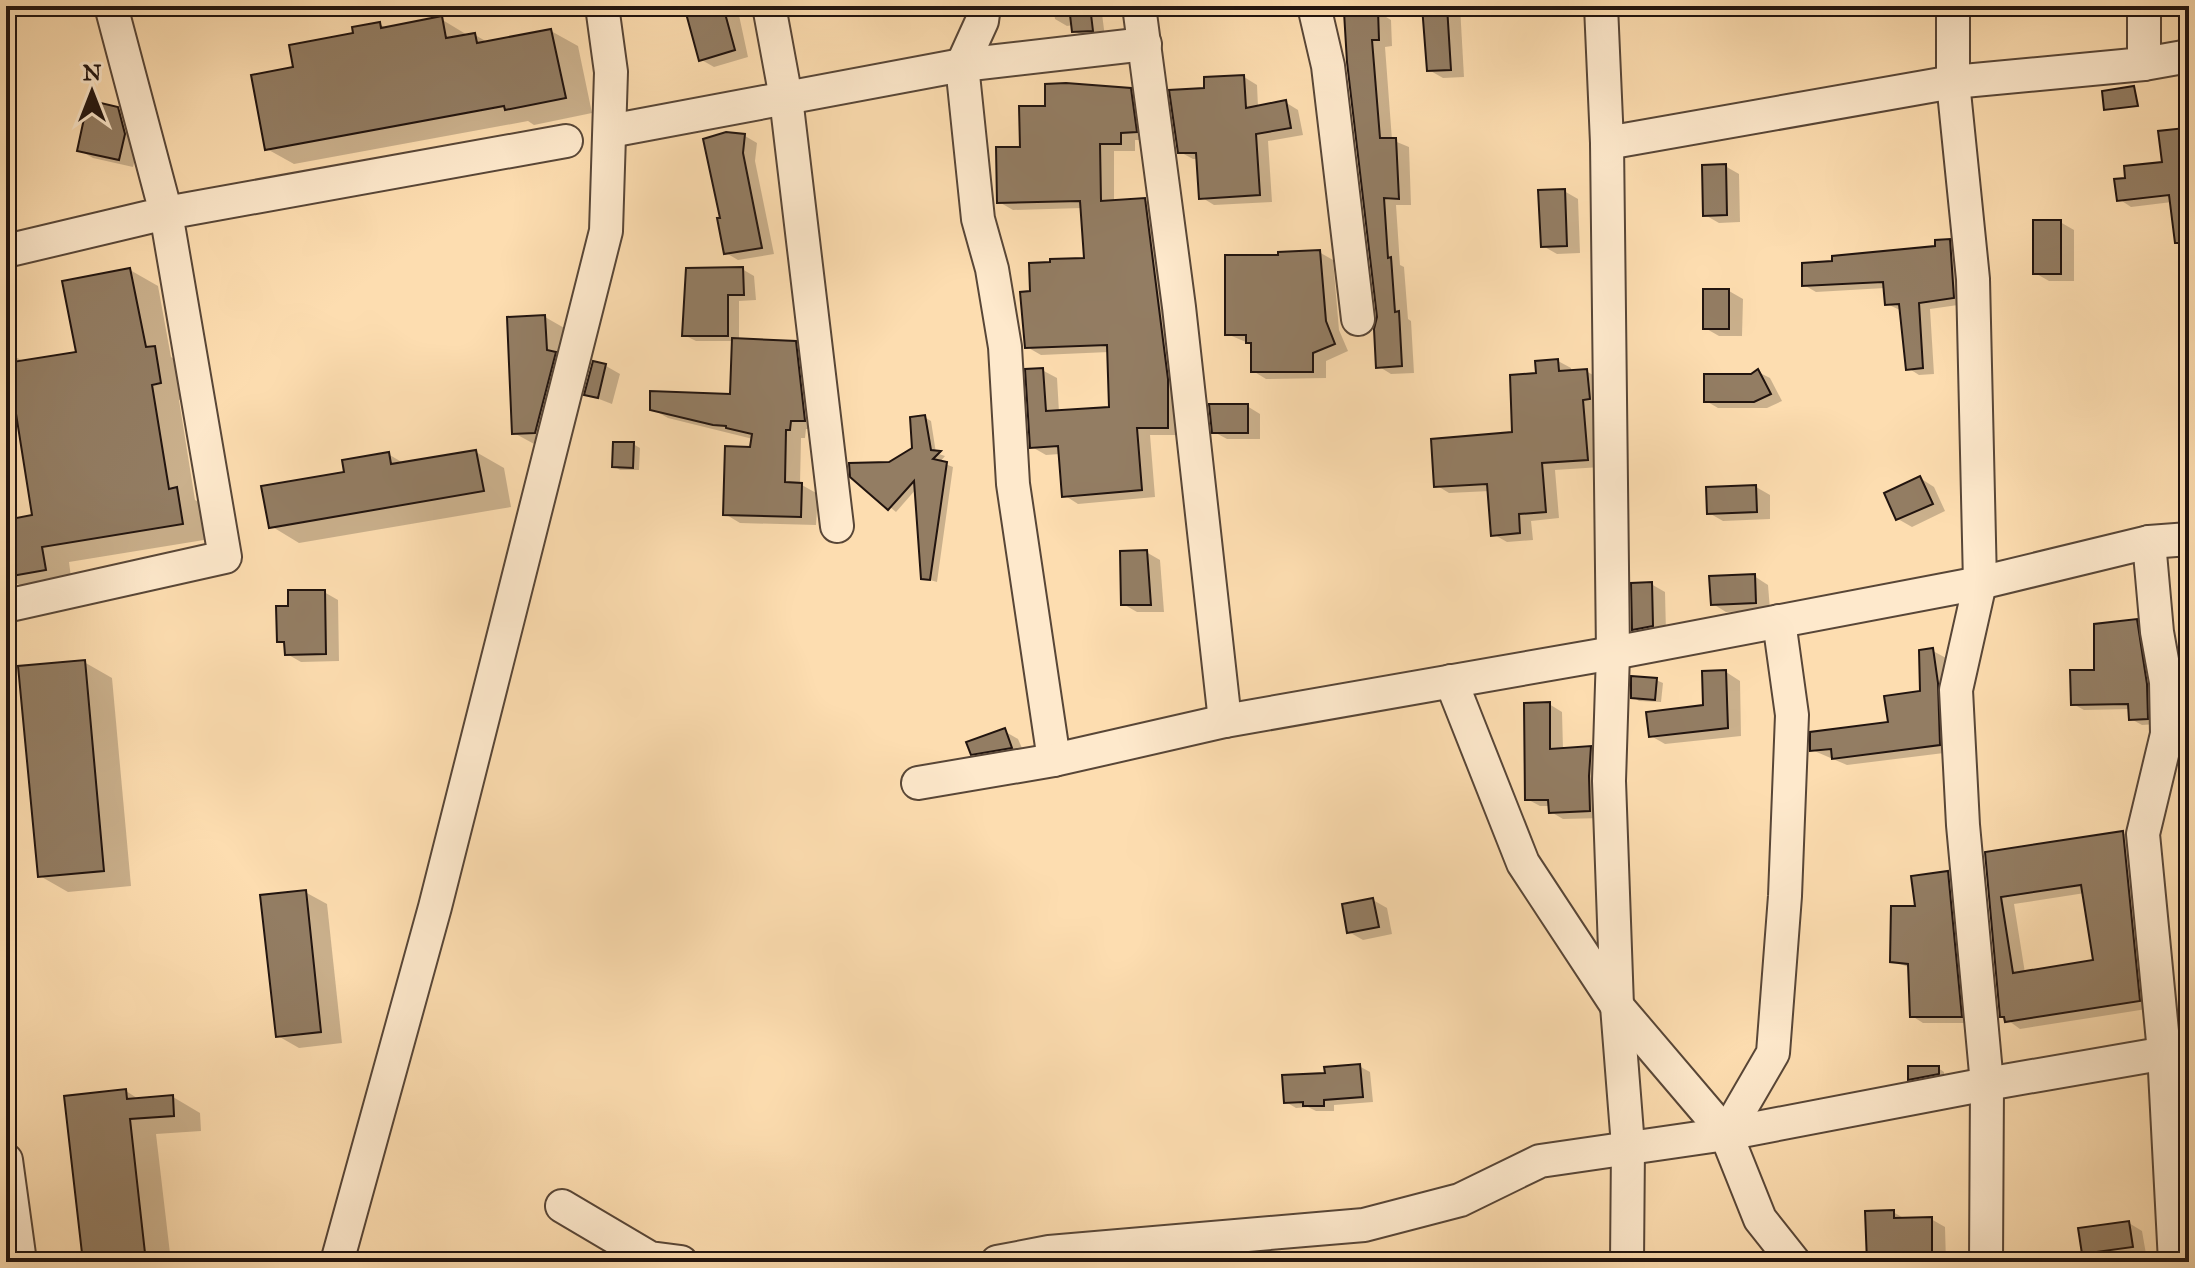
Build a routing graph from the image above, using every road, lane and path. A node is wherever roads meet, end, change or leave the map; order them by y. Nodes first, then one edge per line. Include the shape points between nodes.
1 (111, 6) edge
2 (602, 6) edge
3 (769, 6) edge
4 (984, 6) edge
5 (1139, 6) edge
6 (1314, 6) edge
7 (1601, 6) edge
8 (1953, 6) edge
9 (2144, 6) edge
10 (1145, 44) junction
11 (2189, 56) edge
12 (2144, 64) junction
13 (962, 65) junction
14 (1953, 82) junction
15 (786, 98) junction
16 (610, 131) junction
17 (566, 141) dead end
18 (1607, 143) junction
19 (166, 213) junction
20 (6, 251) edge
21 (1358, 319) dead end
22 (837, 526) dead end
23 (2189, 539) edge
24 (2149, 542) junction
25 (1980, 583) junction
26 (6, 606) edge
27 (1779, 621) junction
28 (1613, 653) junction
29 (1451, 681) junction
30 (1225, 721) junction
31 (1054, 760) junction
32 (918, 783) dead end
33 (1617, 1006) junction
34 (2176, 1050) edge
35 (1987, 1084) junction
36 (1726, 1134) junction
37 (1628, 1146) junction
38 (6, 1160) edge
39 (562, 1206) dead end
40 (20, 1262) edge
41 (337, 1262) edge
42 (681, 1262) edge
43 (997, 1262) edge
44 (1627, 1262) edge
45 (1794, 1262) edge
46 (1986, 1262) edge
47 (2175, 1262) edge

1 - 19 street
2 - 16 street via 611,72
3 - 15 street
4 - 13 street
5 - 10 street
6 - 21 street via 1328,66
7 - 18 street
8 - 14 street
9 - 12 street
10 - 13 street
10 - 30 street
11 - 12 street
12 - 14 street
13 - 15 street
13 - 31 street via 978,219 1005,347 1013,484
14 - 18 street
14 - 25 street via 1973,279
15 - 16 street
15 - 22 street
16 - 41 street via 606,231 435,907
17 - 19 street
18 - 28 street
19 - 20 street
19 - 26 street via 225,557
23 - 24 street
24 - 25 street
24 - 34 street via 2167,734 2143,834
25 - 27 street
25 - 35 street via 1956,690
27 - 28 street
27 - 36 street via 1792,715 1773,1053
28 - 29 street
28 - 33 street via 1609,781
29 - 30 street
29 - 33 street via 1523,863
30 - 31 street
31 - 32 street
33 - 36 street
33 - 37 street
34 - 35 street
34 - 47 street
35 - 36 street
35 - 46 street
36 - 37 street
36 - 45 street via 1760,1219
37 - 43 street via 1540,1161 1460,1200 1364,1225 1049,1252
37 - 44 street
38 - 40 street
39 - 42 street via 650,1258

